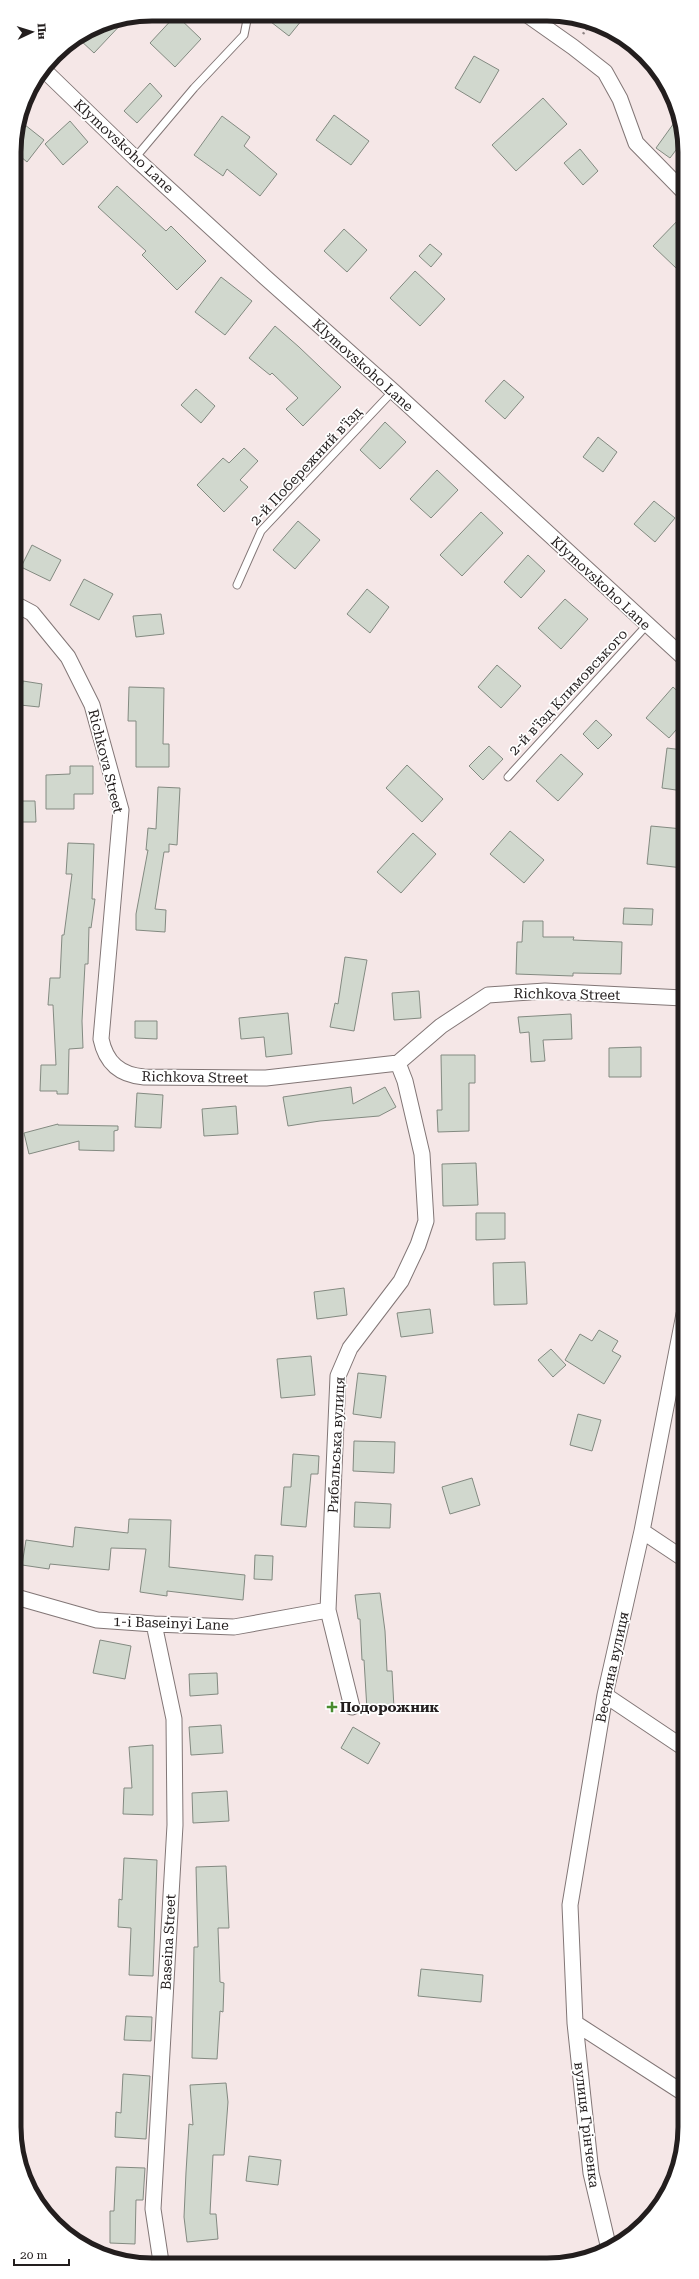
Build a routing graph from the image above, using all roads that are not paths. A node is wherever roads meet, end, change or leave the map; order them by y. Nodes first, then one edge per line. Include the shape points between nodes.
1 (247, 21) edge
2 (536, 21) edge
3 (47, 74) edge
4 (135, 158) junction
5 (678, 186) edge
6 (393, 391) junction
7 (237, 585) dead end
8 (21, 607) edge
9 (647, 626) junction
10 (678, 653) edge
11 (508, 777) dead end
12 (678, 998) edge
13 (398, 1063) junction
14 (678, 1345) edge
15 (642, 1532) junction
16 (678, 1555) edge
17 (21, 1598) edge
18 (328, 1610) junction
19 (154, 1624) junction
20 (605, 1695) junction
21 (352, 1707) dead end
22 (678, 1744) edge
23 (575, 2023) junction
24 (678, 2089) edge
25 (607, 2242) edge
26 (160, 2258) edge

1 - 4 lane via 244,35 194,88
2 - 5 street via 605,72 620,99 636,143
3 - 4 street, Klymovskoho Lane
4 - 6 street, Klymovskoho Lane
6 - 7 lane, 2-й Побережний в'їзд via 261,531
6 - 9 street, Klymovskoho Lane
8 - 13 street, Richkova Street via 32,613 68,657 92,705 121,810 101,1039 110,1063 131,1076 144,1078 259,1078
9 - 10 street, Klymovskoho Lane
9 - 11 lane, 2-й в'їзд Климовського
12 - 13 street, Richkova Street via 545,991 488,995 441,1026
13 - 18 street, Рибальська вулиця via 405,1081 422,1154 426,1221 401,1280 350,1348 338,1376
14 - 15 street, Весняна вулиця
15 - 16 street
15 - 20 street, Весняна вулиця
17 - 19 street, 1-i Baseinyi Lane via 97,1620
18 - 19 street, 1-i Baseinyi Lane via 234,1626
18 - 21 street, Рибальська вулиця
19 - 26 street, Baseina Street via 174,1719 175,1825 153,2210
20 - 22 street
20 - 23 street, Весняна вулиця via 570,1905
23 - 24 street
23 - 25 street, вулиця Грінченка via 591,2173

